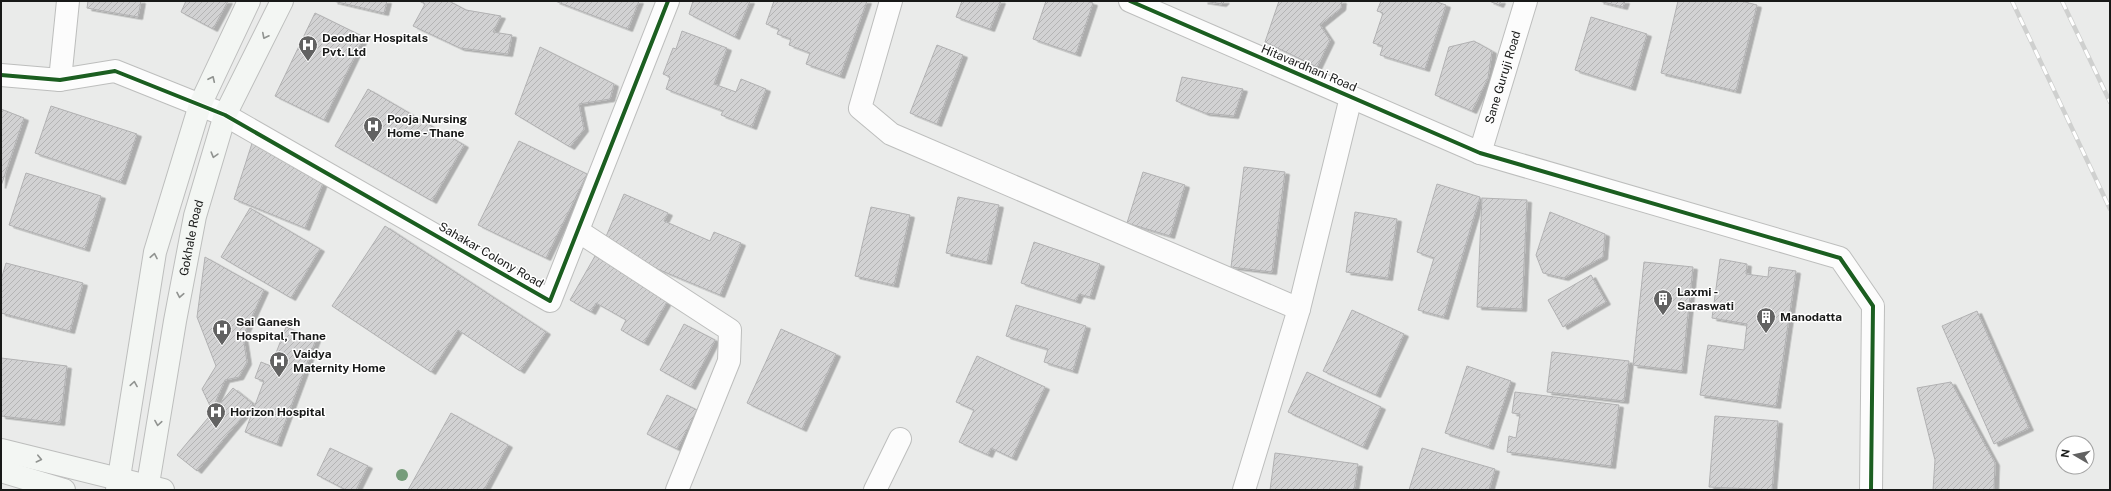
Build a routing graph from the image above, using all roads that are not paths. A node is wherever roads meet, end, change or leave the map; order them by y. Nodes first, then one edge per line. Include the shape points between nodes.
1 (68, 1) edge
2 (249, 1) edge
3 (282, 1) edge
4 (668, 1) edge
5 (891, 1) edge
6 (1130, 1) edge
7 (1526, 1) edge
8 (1, 75) edge
9 (60, 80) junction
10 (1351, 97) junction
11 (200, 105) junction
12 (225, 115) junction
13 (1480, 153) junction
14 (578, 231) junction
15 (1299, 309) junction
16 (900, 439) dead end
17 (1, 450) edge
18 (1, 471) edge
19 (118, 484) edge
20 (153, 488) edge
21 (64, 490) edge
22 (677, 490) edge
23 (874, 490) edge
24 (1244, 490) edge
25 (1871, 490) edge

1 - 9 street
11 -> 2 main road
3 -> 12 main road, Gokhale Road
4 - 14 street, Sahakar Colony Road
5 - 15 street via 860,108 891,134
6 - 10 street, Hitavardhani Road
7 - 13 street, Sane Guruji Road
8 - 9 street
9 - 11 street via 115,71
10 - 13 street, Hitavardhani Road
10 - 15 street
11 - 12 street
19 -> 11 main road via 155,252
12 - 14 street, Sahakar Colony Road via 550,301
12 -> 20 main road, Gokhale Road via 195,216 175,321
13 - 25 street, Hitavardhani Road via 1840,258 1873,306
14 - 22 street via 730,330 730,361
15 - 24 street
16 - 23 street
17 -> 19 main road
18 - 21 main road
19 - 20 main road

